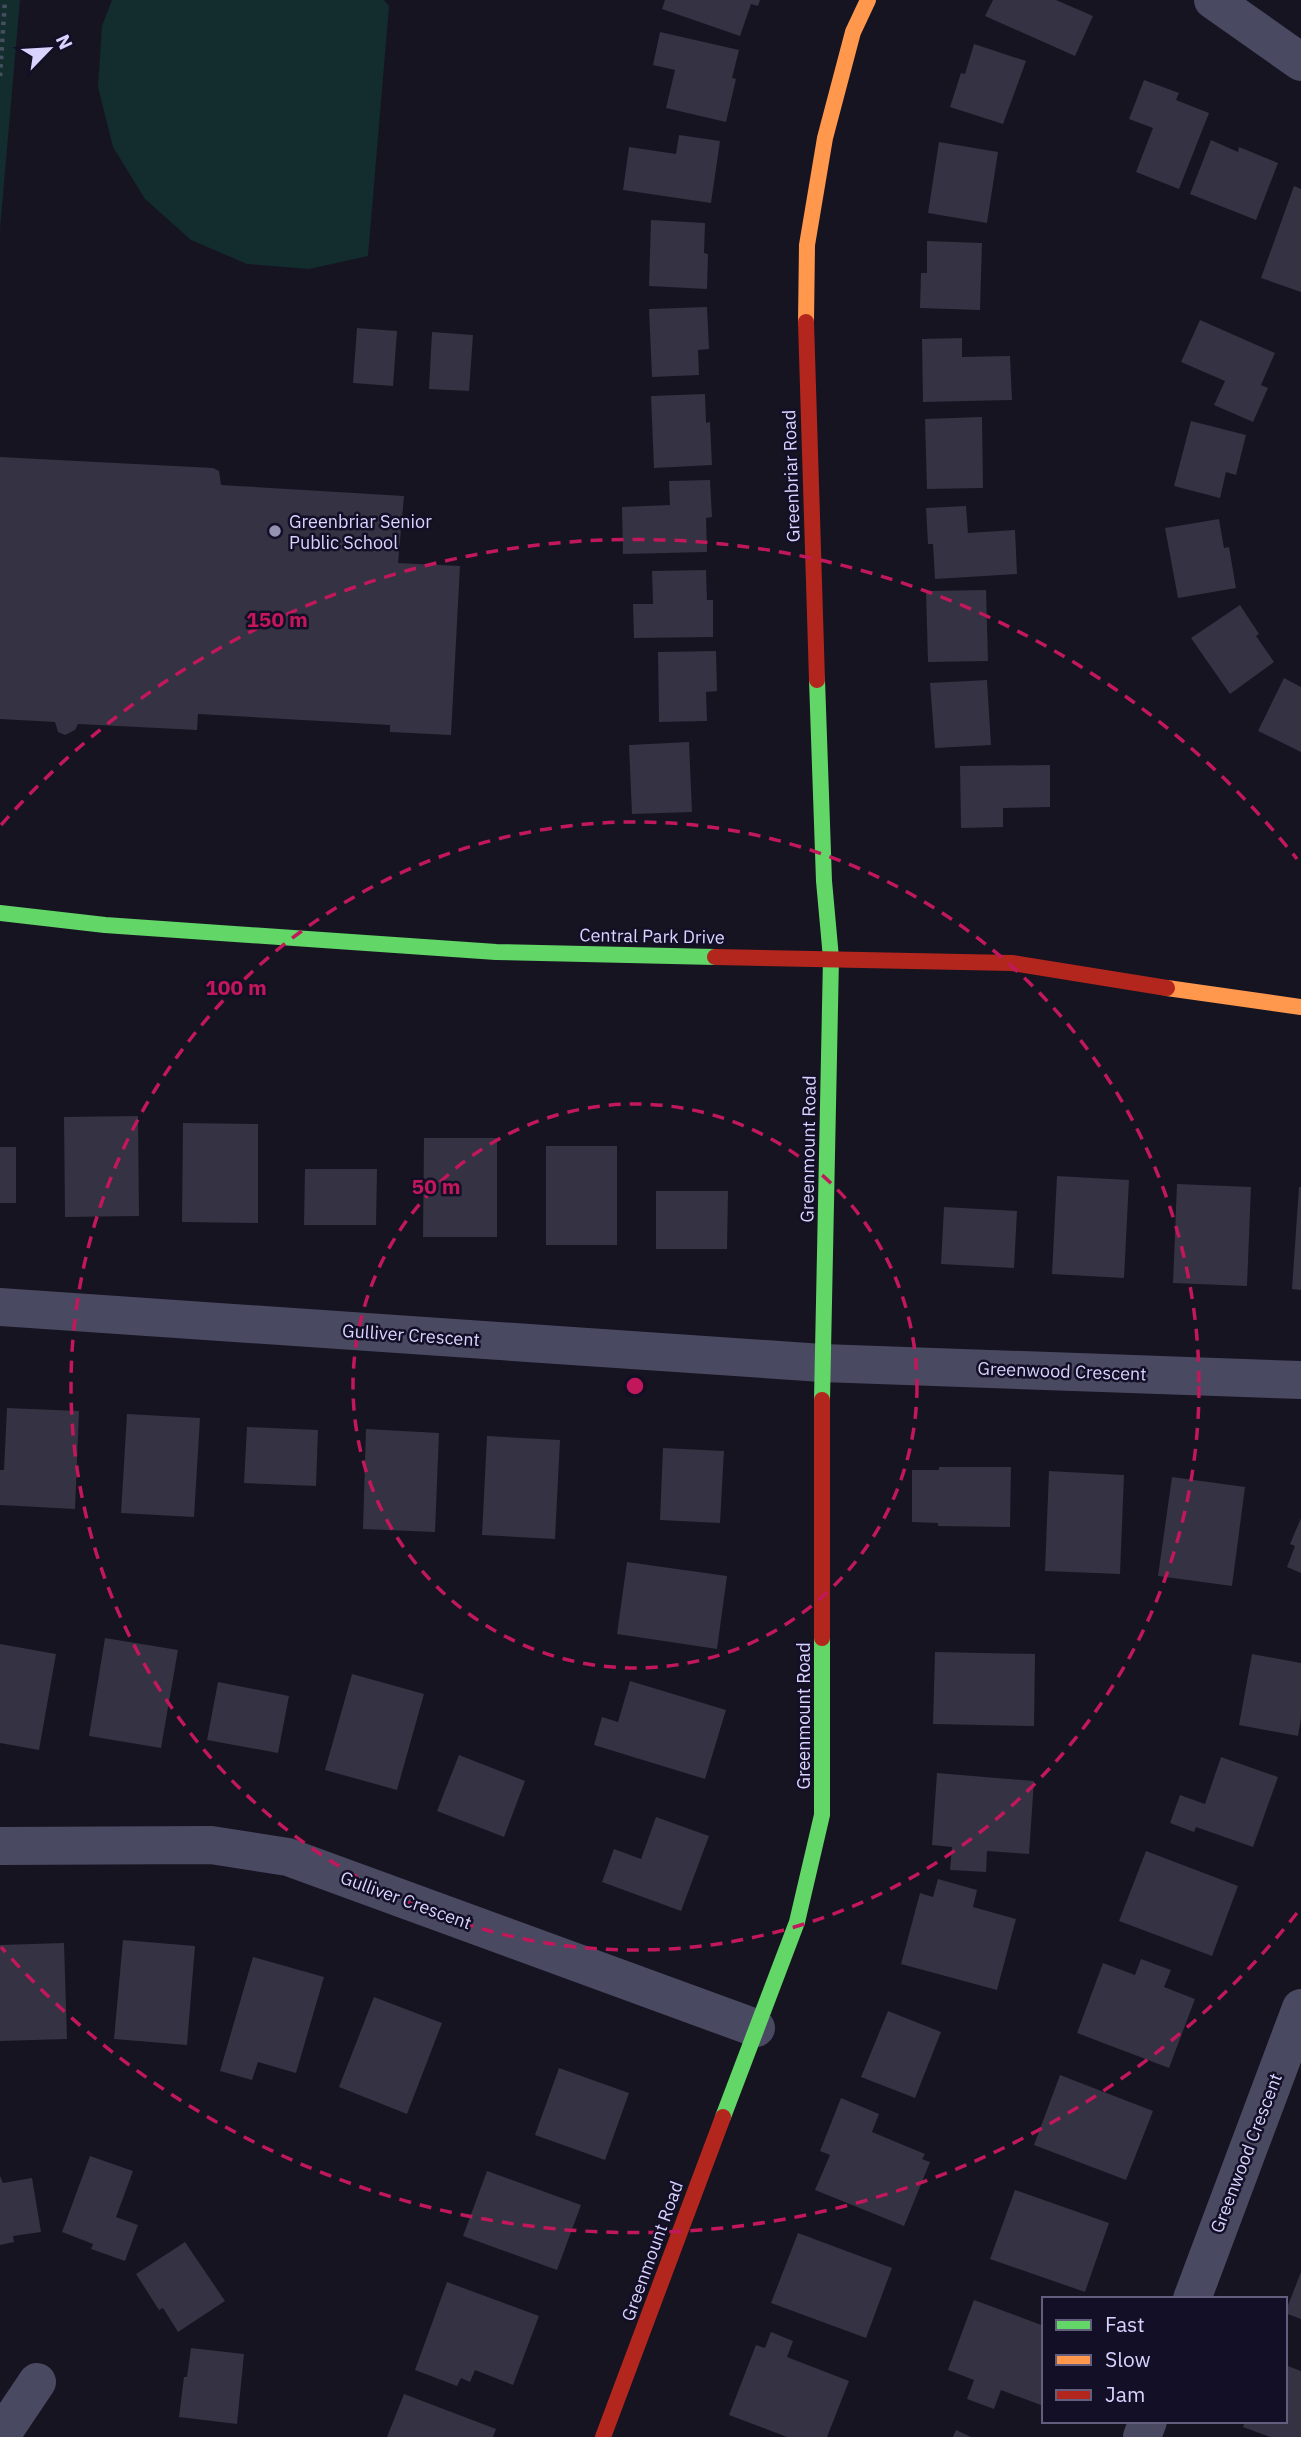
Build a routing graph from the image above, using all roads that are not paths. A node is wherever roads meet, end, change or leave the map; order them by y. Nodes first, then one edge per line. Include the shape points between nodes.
1 (868, 0) edge
2 (1213, 0) edge
3 (1301, 61) edge
4 (0, 914) edge
5 (831, 958) junction
6 (1301, 1007) edge
7 (0, 1307) edge
8 (822, 1363) junction
9 (1301, 1380) edge
10 (0, 1846) edge
11 (1301, 2008) edge
12 (756, 2028) junction
13 (1193, 2297) edge
14 (37, 2382) dead end
15 (0, 2437) edge
16 (603, 2437) edge

1 - 5 street, Greenbriar Road via 853,32 825,138 807,245 806,354 823,867
2 - 3 street
4 - 5 street, Central Park Drive via 496,952
5 - 6 street, Central Park Drive via 1012,962
5 - 8 street, Greenmount Road
7 - 8 street, Gulliver Crescent
8 - 9 street, Greenwood Crescent
8 - 12 street, Greenmount Road via 822,1815 797,1922
10 - 12 street, Gulliver Crescent via 211,1845 288,1857
11 - 13 street, Greenwood Crescent
12 - 16 street, Greenmount Road
14 - 15 street

